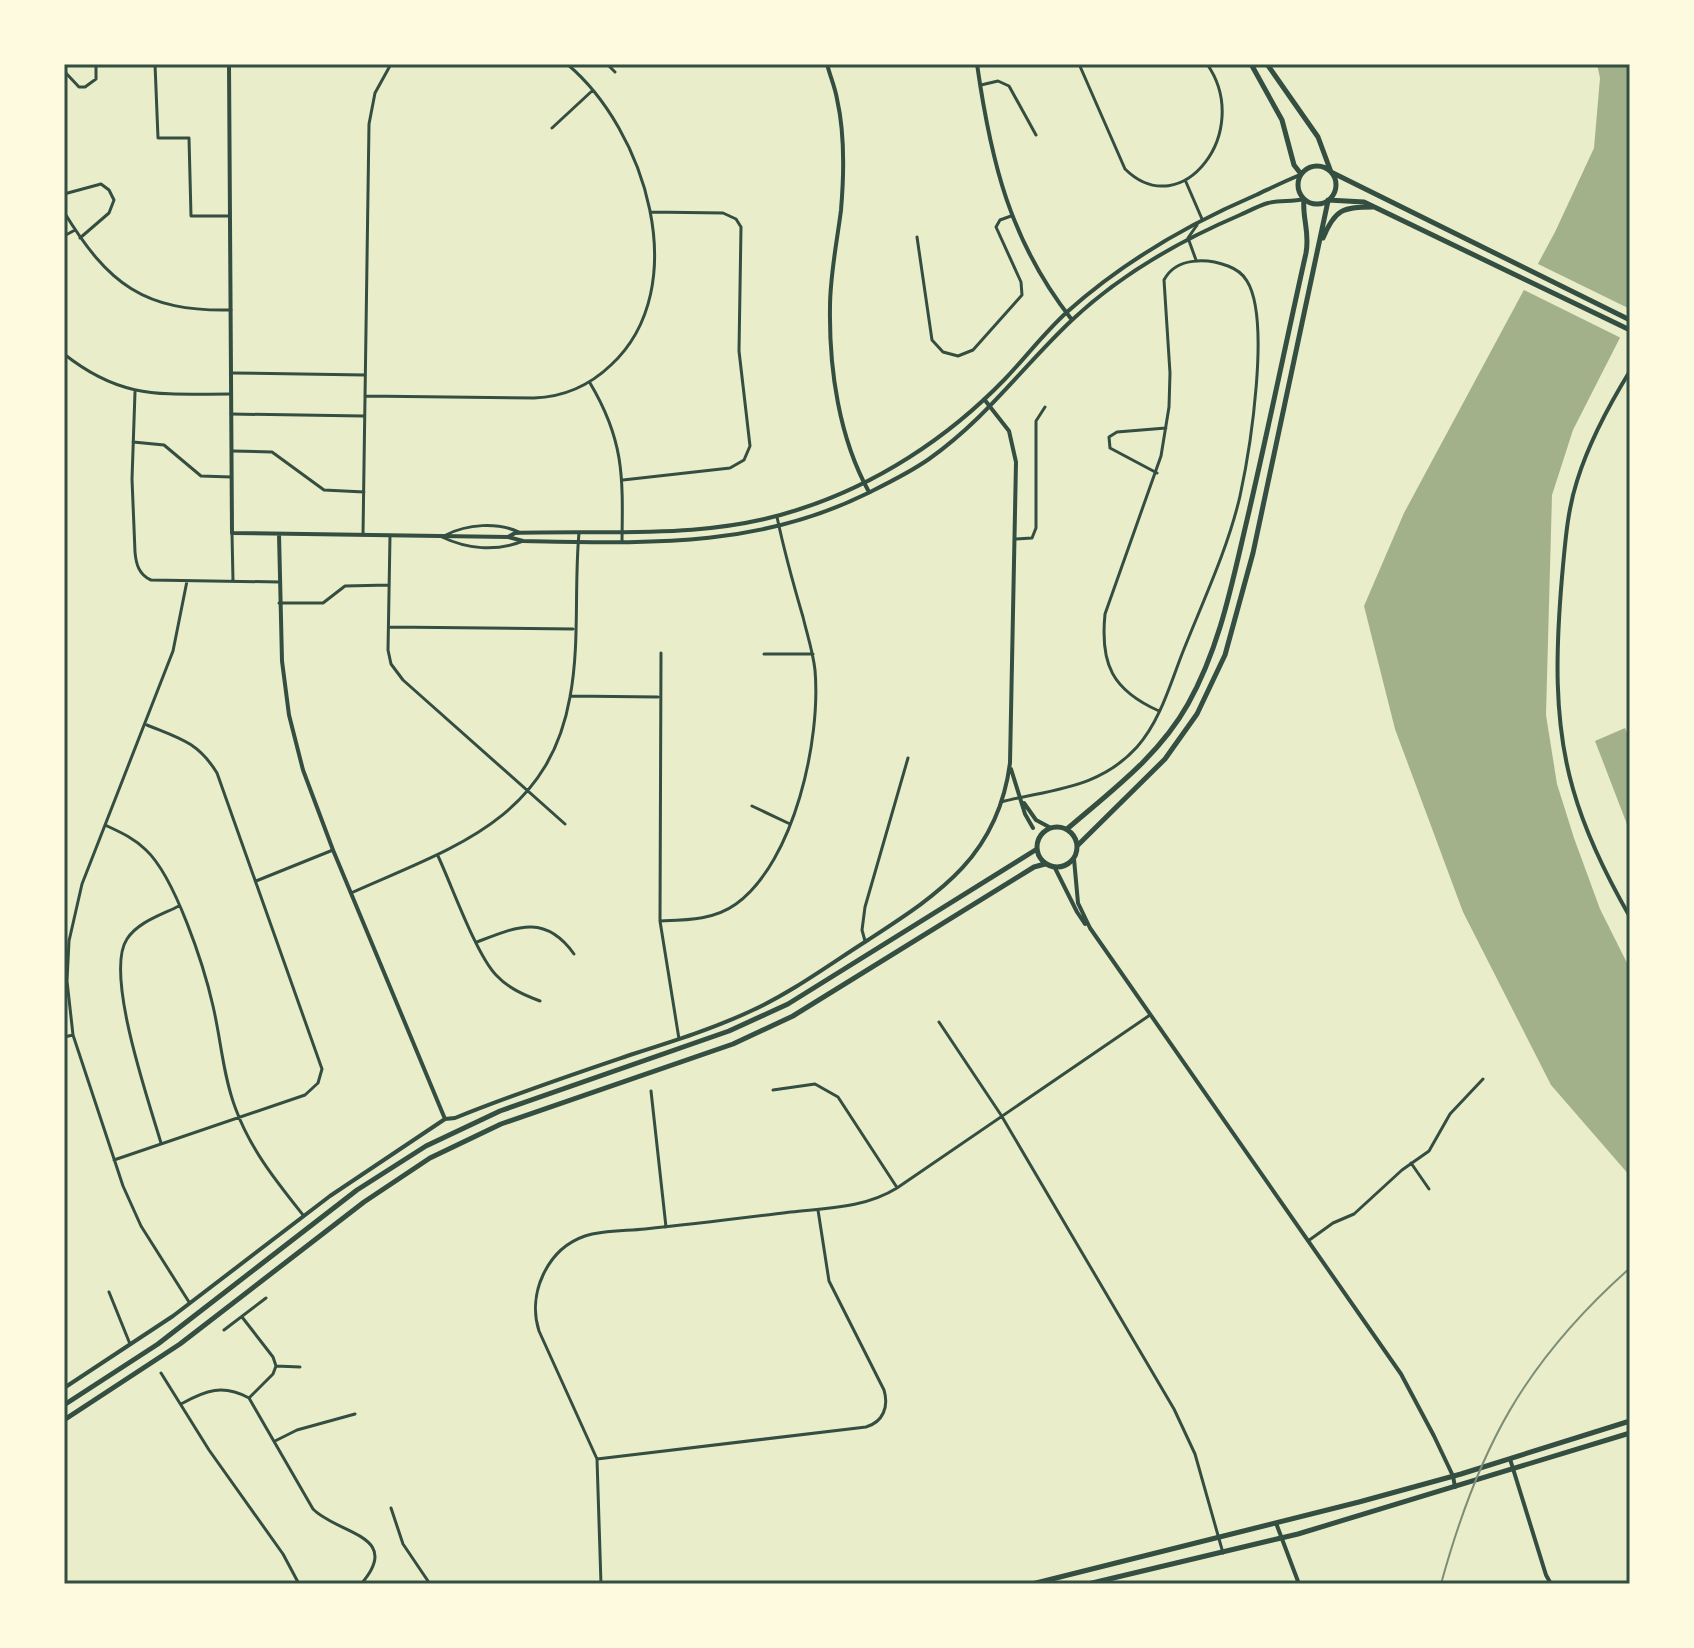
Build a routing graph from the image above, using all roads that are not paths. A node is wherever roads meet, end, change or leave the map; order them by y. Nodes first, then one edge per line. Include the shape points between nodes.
1 (96, 64) edge
2 (155, 64) edge
3 (229, 64) edge
4 (391, 64) edge
5 (607, 64) edge
6 (827, 64) edge
7 (977, 64) edge
8 (1079, 64) edge
9 (1207, 64) edge
10 (1251, 64) edge
11 (1267, 64) edge
12 (571, 65) edge
13 (64, 71) edge
14 (615, 72) dead end
15 (981, 85) junction
16 (593, 90) junction
17 (552, 128) dead end
18 (1036, 135) dead end
19 (1331, 172) junction
20 (1301, 175) junction
21 (1186, 181) junction
22 (64, 194) edge
23 (1304, 199) junction
24 (1328, 200) junction
25 (1378, 208) junction
26 (64, 212) edge
27 (650, 212) junction
28 (229, 216) junction
29 (1011, 216) junction
30 (1202, 218) junction
31 (75, 230) junction
32 (64, 236) edge
33 (917, 237) dead end
34 (80, 238) junction
35 (1188, 238) junction
36 (1320, 246) junction
37 (1196, 260) junction
38 (231, 310) junction
39 (1067, 312) junction
40 (1072, 320) junction
41 (1630, 320) edge
42 (1630, 330) edge
43 (64, 354) edge
44 (1630, 371) edge
45 (231, 373) junction
46 (365, 375) junction
47 (590, 383) junction
48 (135, 392) junction
49 (231, 394) junction
50 (365, 396) junction
51 (984, 399) junction
52 (992, 407) junction
53 (1045, 407) dead end
54 (231, 414) junction
55 (365, 416) junction
56 (1166, 428) junction
57 (133, 442) junction
58 (231, 451) junction
59 (1157, 473) junction
60 (231, 477) junction
61 (623, 480) junction
62 (863, 483) junction
63 (364, 492) junction
64 (869, 492) junction
65 (777, 516) junction
66 (779, 527) junction
67 (232, 533) junction
68 (523, 533) junction
69 (579, 533) junction
70 (622, 533) junction
71 (279, 534) junction
72 (363, 535) junction
73 (390, 536) junction
74 (442, 537) junction
75 (508, 537) junction
76 (1014, 539) junction
77 (523, 541) junction
78 (578, 542) junction
79 (622, 543) junction
80 (187, 581) junction
81 (233, 581) junction
82 (279, 582) junction
83 (389, 585) junction
84 (279, 603) junction
85 (389, 627) junction
86 (574, 629) junction
87 (661, 653) dead end
88 (764, 654) dead end
89 (813, 654) junction
90 (570, 696) junction
91 (660, 698) junction
92 (1159, 711) junction
93 (146, 724) junction
94 (908, 758) dead end
95 (1010, 763) junction
96 (527, 790) junction
97 (1020, 797) junction
98 (1001, 802) junction
99 (752, 806) dead end
100 (565, 824) dead end
101 (790, 824) junction
102 (105, 825) junction
103 (1033, 828) dead end
104 (1051, 828) junction
105 (1067, 829) junction
106 (1078, 845) junction
107 (1037, 849) junction
108 (333, 850) junction
109 (438, 855) junction
110 (1074, 859) junction
111 (1045, 864) junction
112 (1055, 868) junction
113 (256, 881) junction
114 (351, 893) junction
115 (179, 906) junction
116 (1630, 917) edge
117 (660, 921) junction
118 (1090, 928) junction
119 (865, 941) junction
120 (477, 942) junction
121 (574, 954) dead end
122 (540, 1001) dead end
123 (1150, 1015) junction
124 (939, 1022) dead end
125 (73, 1035) junction
126 (64, 1037) edge
127 (679, 1039) junction
128 (1483, 1079) dead end
129 (773, 1090) dead end
130 (651, 1091) dead end
131 (1001, 1115) junction
132 (239, 1118) junction
133 (445, 1119) junction
134 (161, 1144) junction
135 (114, 1160) junction
136 (1411, 1163) junction
137 (897, 1188) junction
138 (1429, 1189) dead end
139 (818, 1209) junction
140 (304, 1216) junction
141 (666, 1227) junction
142 (1308, 1241) junction
143 (109, 1292) dead end
144 (266, 1298) dead end
145 (190, 1304) junction
146 (242, 1317) junction
147 (224, 1330) dead end
148 (131, 1345) junction
149 (276, 1366) junction
150 (300, 1367) dead end
151 (161, 1373) dead end
152 (64, 1388) edge
153 (249, 1398) junction
154 (181, 1404) junction
155 (64, 1405) edge
156 (355, 1414) dead end
157 (64, 1420) edge
158 (1630, 1421) edge
159 (1630, 1433) edge
160 (275, 1441) junction
161 (597, 1459) junction
162 (1510, 1459) junction
163 (1511, 1471) junction
164 (1453, 1476) junction
165 (1455, 1487) junction
166 (391, 1508) dead end
167 (1276, 1523) junction
168 (1219, 1538) junction
169 (1281, 1538) junction
170 (1223, 1553) junction
171 (299, 1584) edge
172 (361, 1584) edge
173 (430, 1584) edge
174 (601, 1584) edge
175 (1032, 1584) edge
176 (1088, 1584) edge
177 (1299, 1584) edge
178 (1551, 1584) edge

1 - 13 street via 96,79 85,87
2 - 28 street via 158,138 189,138 191,216
3 - 28 street
4 - 46 street via 375,93 369,124
5 - 14 street
6 - 62 street via 838,101 843,163 831,339 845,431
7 - 15 street
8 - 21 street via 1125,169 1153,185
9 - 21 street via 1221,87 1220,137
10 - 20 main road via 1282,120
11 - 19 main road via 1318,137
12 - 16 street
15 - 18 street via 998,81 1009,86
15 - 29 street
16 - 17 street
16 - 27 street via 637,165
19 - 20 main road via 1315,166
19 - 24 main road via 1336,187
19 - 41 main road
20 - 23 main road via 1298,188
20 - 30 street
21 - 30 street
22 - 34 street via 101,184 114,200 109,213
23 - 24 main road via 1316,204
23 - 35 street via 1270,202
23 - 105 main road via 1306,253 1230,592 1205,669 1180,716 1140,767
24 - 25 main road
24 - 36 main road
25 - 36 main road via 1352,207 1336,214
25 - 42 main road
26 - 31 street
27 - 47 street via 654,258 646,313 618,359
27 - 61 street via 723,213 741,227 739,351 750,446 744,460 730,468
28 - 38 street
29 - 33 street via 996,227 1022,295 973,350 958,356 943,352 932,340
29 - 39 street via 1035,267
30 - 35 street
30 - 39 street via 1135,257
31 - 32 street
31 - 34 street
34 - 38 street via 101,266 147,297 184,308
35 - 37 street
35 - 40 street
36 - 106 main road via 1243,596 1217,676 1165,759
37 - 56 street via 1175,267 1164,280 1170,373
37 - 92 street via 1232,267 1249,283 1256,318 1256,387 1239,499
38 - 45 street
39 - 40 street
39 - 51 street
40 - 52 street
43 - 48 street via 93,376
44 - 116 street via 1591,444 1571,501 1557,673 1574,792 1599,858
45 - 46 street
45 - 49 street
46 - 50 street
47 - 50 street via 540,398
47 - 61 street via 613,430
48 - 49 street
48 - 57 street
49 - 54 street
50 - 55 street
51 - 52 street
51 - 62 street via 919,451
52 - 64 street via 928,460
52 - 76 street via 1009,431 1014,450
53 - 76 street via 1036,421 1035,534
54 - 55 street
54 - 58 street
55 - 63 street
56 - 59 street
56 - 59 street via 1109,437 1110,448
57 - 60 street via 164,445 201,476
57 - 80 street via 135,562 145,578
58 - 60 street
58 - 63 street via 272,452 324,490
59 - 92 street via 1105,614 1103,639 1115,680
60 - 67 street
61 - 70 street
62 - 64 street
62 - 65 street
63 - 72 street
64 - 66 street
65 - 66 street
65 - 70 street via 701,529
66 - 79 street via 710,539
66 - 89 street
67 - 71 street
67 - 81 street
68 - 69 street
68 - 74 street via 508,527 463,527
68 - 75 street
69 - 70 street
69 - 78 street
70 - 79 street
71 - 72 street
71 - 82 street
72 - 73 street
73 - 74 street
73 - 83 street
74 - 75 street
74 - 77 street via 462,547 508,547
75 - 77 street
76 - 95 street
77 - 78 street
78 - 79 street
78 - 86 street
80 - 81 street
80 - 93 street via 173,651
81 - 82 street
82 - 84 street
83 - 84 street via 345,586 323,603
83 - 85 street
84 - 108 street via 289,715
85 - 86 street
85 - 96 street via 390,660 400,677
86 - 90 street
87 - 91 street
88 - 89 street
89 - 101 street via 811,749
90 - 91 street
90 - 96 street via 555,746
91 - 117 street
92 - 97 street via 1140,744 1105,774
93 - 102 street
93 - 113 street via 189,741 211,763
94 - 119 street via 865,907
95 - 97 street
95 - 98 street
96 - 100 street
96 - 109 street via 489,827
97 - 98 street
97 - 103 street
97 - 104 street via 1033,817
98 - 119 street via 980,848 956,877
99 - 101 street
101 - 117 street via 763,875 735,905 701,919
102 - 115 street via 131,837 158,863
102 - 125 street via 82,884 69,941
104 - 105 main road
104 - 107 main road via 1040,836
105 - 106 main road
106 - 110 main road
107 - 111 main road
107 - 155 main road via 768,1014 500,1111 426,1146 357,1190 158,1344
108 - 113 street
108 - 114 street
109 - 114 street
109 - 120 street
110 - 112 main road
110 - 118 street via 1078,903
111 - 112 main road
111 - 157 main road via 763,1031 501,1124 430,1158 364,1202 180,1344
112 - 118 street
113 - 132 street via 322,1069 318,1083 305,1095
114 - 133 street
115 - 132 street via 213,1004
115 - 134 street via 137,928 121,956 132,1039
117 - 127 street
118 - 123 street
119 - 127 street via 754,1010
120 - 121 street via 515,927 537,927 556,935
120 - 122 street via 495,974
123 - 131 street
123 - 142 street
124 - 131 street
125 - 126 street
125 - 135 street
127 - 133 street
128 - 136 street via 1450,1114 1429,1151
129 - 137 street via 815,1084 838,1097
130 - 141 street
131 - 137 street
131 - 168 street via 1186,1433
132 - 134 street
132 - 140 street via 264,1164
133 - 140 street
134 - 135 street
135 - 145 street via 141,1226
136 - 138 street
136 - 142 street via 1354,1214
137 - 139 street via 865,1203
139 - 141 street
139 - 161 street via 829,1281 886,1395 882,1417 866,1427
140 - 145 street
141 - 161 street via 584,1237 560,1251 540,1281 537,1325
142 - 164 street via 1401,1374
143 - 148 street
144 - 146 street
145 - 148 street
146 - 147 street
146 - 149 street
148 - 152 street
149 - 150 street
149 - 153 street
151 - 154 street
153 - 154 street via 219,1389
153 - 160 street
154 - 171 street
156 - 160 street
158 - 162 main road
159 - 163 main road
160 - 172 street via 313,1509 371,1544 374,1565
161 - 174 street
162 - 163 street
162 - 164 main road
163 - 165 main road
163 - 178 street
164 - 165 street
164 - 167 main road
165 - 169 main road
166 - 173 street via 403,1544
167 - 168 main road
167 - 169 street
168 - 170 street
168 - 175 main road
169 - 170 main road
169 - 177 street
170 - 176 main road

